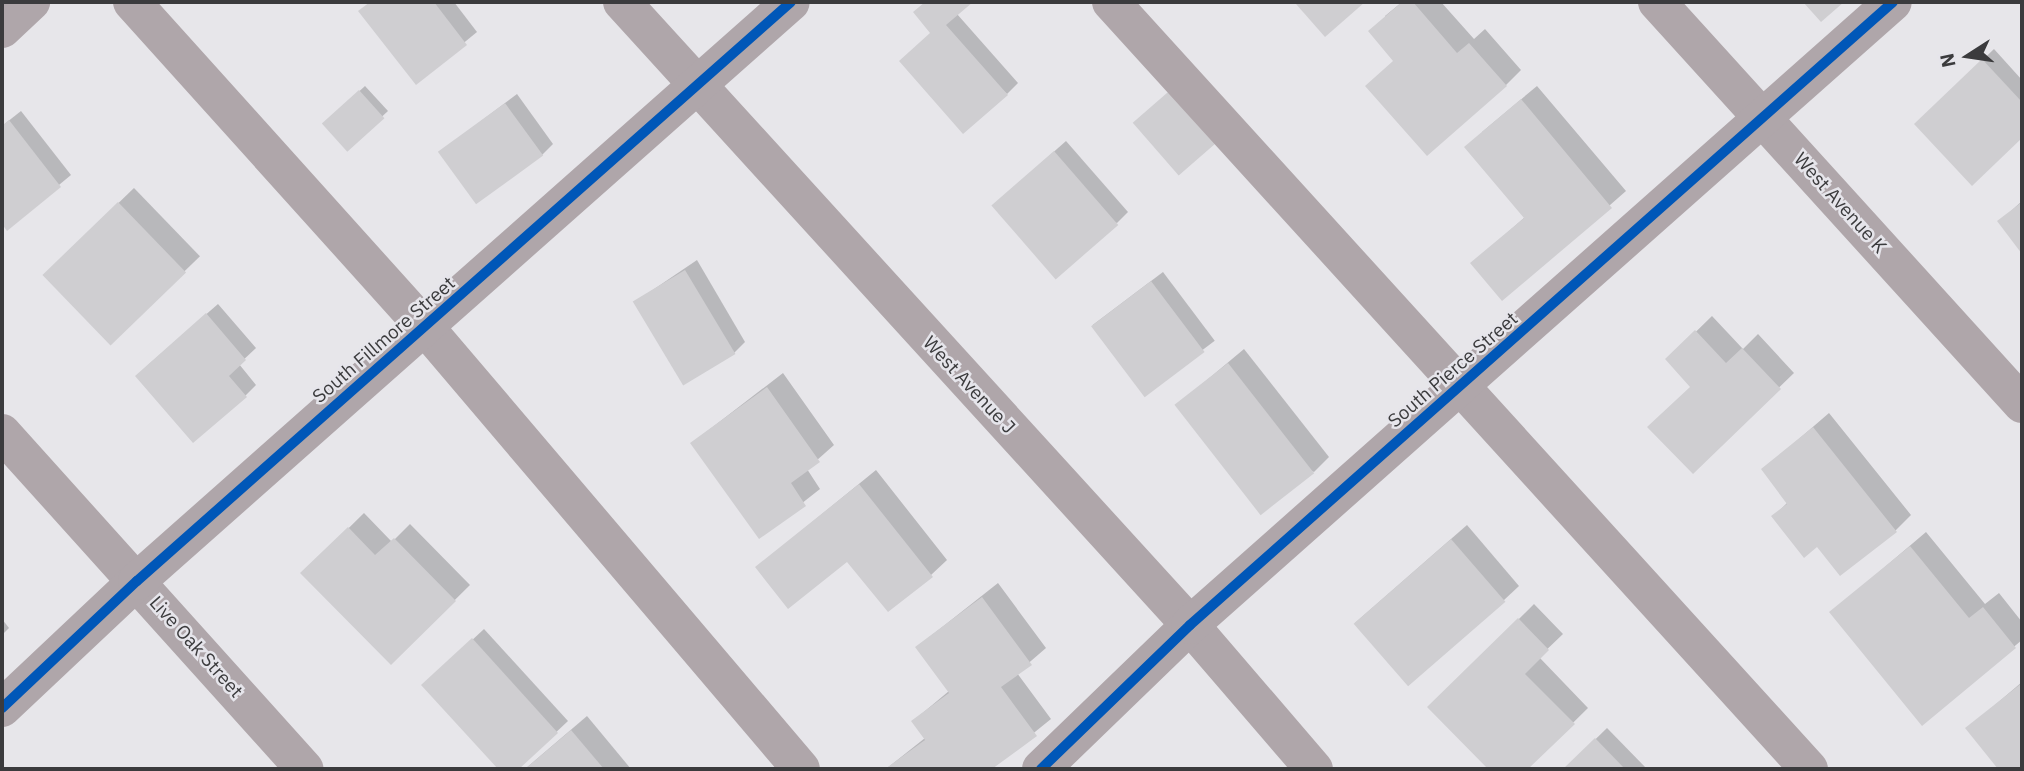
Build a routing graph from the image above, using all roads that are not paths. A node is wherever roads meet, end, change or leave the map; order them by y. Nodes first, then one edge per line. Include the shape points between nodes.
1 (32, 2) edge
2 (132, 2) edge
3 (622, 2) edge
4 (791, 2) edge
5 (1111, 2) edge
6 (1657, 2) edge
7 (1893, 2) edge
8 (2, 29) edge
9 (696, 87) junction
10 (1763, 119) junction
11 (425, 327) junction
12 (1460, 387) junction
13 (2022, 404) edge
14 (2, 433) edge
15 (137, 581) junction
16 (1190, 625) junction
17 (2, 708) edge
18 (305, 769) edge
19 (801, 769) edge
20 (1041, 769) edge
21 (1314, 769) edge
22 (1809, 769) edge

1 - 8 street
2 - 11 street
3 - 9 street, West Avenue J
4 - 9 street, South Fillmore Street
5 - 12 street
6 - 10 street, West Avenue K
7 - 10 street, South Pierce Street
9 - 11 street, South Fillmore Street
9 - 16 street, West Avenue J
10 - 12 street, South Pierce Street
10 - 13 street, West Avenue K
11 - 15 street, South Fillmore Street
11 - 19 street
12 - 16 street, South Pierce Street
12 - 22 street
14 - 15 street, Live Oak Street
15 - 17 street, South Fillmore Street
15 - 18 street, Live Oak Street
16 - 20 street, South Pierce Street
16 - 21 street, West Avenue J

